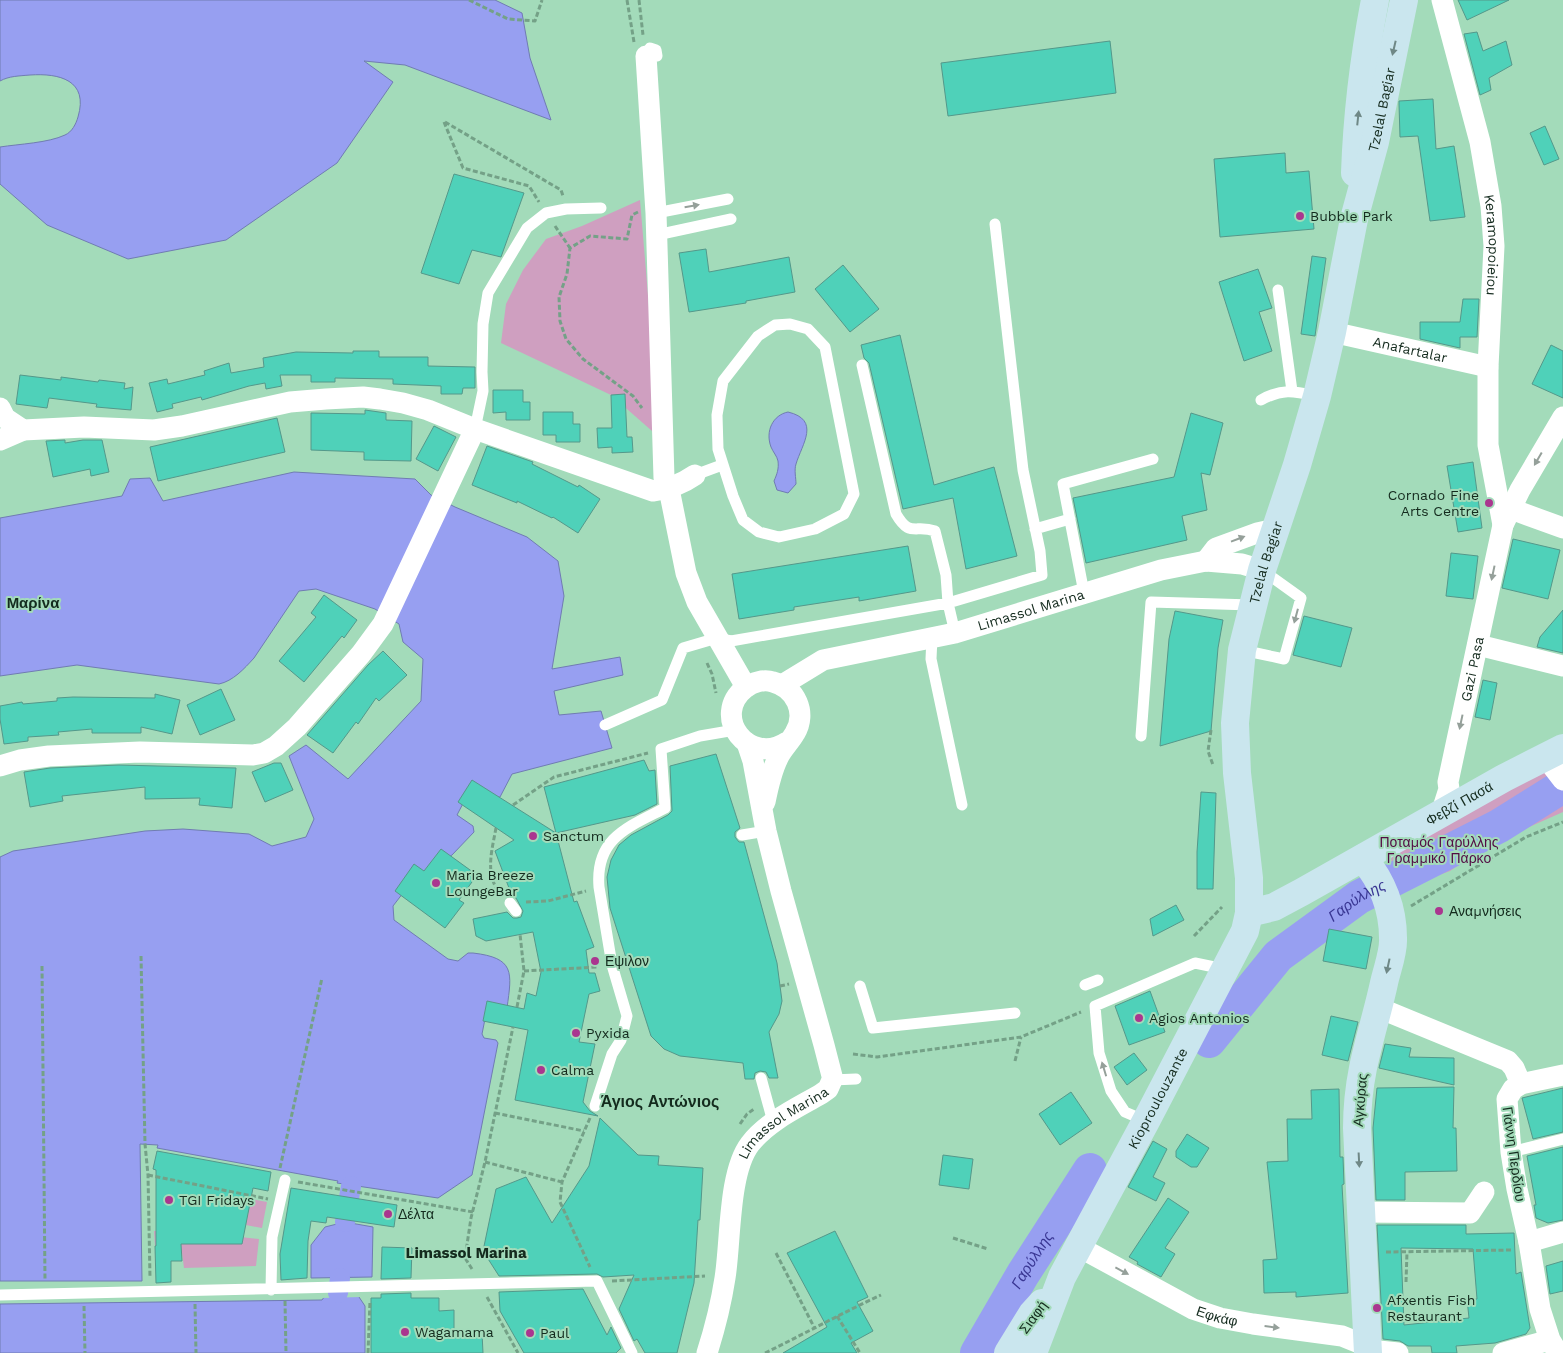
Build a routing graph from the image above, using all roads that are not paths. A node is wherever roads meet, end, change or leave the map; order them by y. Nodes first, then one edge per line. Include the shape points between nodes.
1 (1375, 0) edge
2 (1404, 0) edge
3 (1442, 0) edge
4 (652, 56) road end
5 (728, 199) dead end
6 (601, 208) dead end
7 (656, 211) junction
8 (731, 219) dead end
9 (1354, 219) junction
10 (995, 224) dead end
11 (666, 233) junction
12 (1278, 290) dead end
13 (1332, 332) junction
14 (862, 365) dead end
15 (1488, 367) junction
16 (1304, 394) junction
17 (1261, 400) dead end
18 (0, 408) edge
19 (1563, 417) edge
20 (475, 429) junction
21 (23, 430) junction
22 (0, 440) edge
23 (1154, 459) dead end
24 (722, 465) junction
25 (695, 475) joint
26 (669, 489) junction
27 (1507, 517) junction
28 (1070, 519) junction
29 (1563, 528) edge
30 (1034, 529) junction
31 (1276, 529) junction
32 (1206, 560) junction
33 (1262, 570) junction
34 (1084, 592) junction
35 (948, 603) junction
36 (1252, 605) junction
37 (955, 633) junction
38 (932, 637) junction
39 (717, 638) junction
40 (1478, 645) junction
41 (1242, 650) junction
42 (1563, 666) edge
43 (782, 685) junction
44 (746, 687) junction
45 (605, 725) dead end
46 (741, 736) junction
47 (1141, 736) dead end
48 (787, 742) junction
49 (1557, 765) edge
50 (0, 766) edge
51 (962, 805) dead end
52 (1442, 814) junction
53 (765, 821) junction
54 (742, 835) dead end
55 (1368, 864) junction
56 (1250, 913) junction
57 (1224, 969) junction
58 (1098, 980) dead end
59 (1085, 984) dead end
60 (860, 986) dead end
61 (1379, 1008) junction
62 (1015, 1013) dead end
63 (1563, 1075) edge
64 (761, 1078) dead end
65 (856, 1079) dead end
66 (832, 1080) junction
67 (1521, 1084) junction
68 (595, 1106) road end
69 (770, 1112) junction
70 (1136, 1117) junction
71 (1563, 1139) edge
72 (1511, 1152) junction
73 (282, 1175) road end
74 (1484, 1192) dead end
75 (1361, 1212) junction
76 (1563, 1232) edge
77 (1530, 1246) junction
78 (1079, 1247) junction
79 (1060, 1282) joint
80 (271, 1290) junction
81 (0, 1295) edge
82 (1554, 1346) edge
83 (1368, 1350) edge
84 (632, 1353) edge
85 (707, 1353) edge
86 (1027, 1353) edge
87 (1398, 1353) edge
88 (1503, 1353) edge

9 -> 1 main road, Tzelal Bagiar via 1356,134
2 -> 9 main road, Tzelal Bagiar via 1375,142
3 - 15 street, Keramopoieiou via 1480,142 1491,206 1494,246
4 - 7 street
7 -> 5 lane
6 - 20 lane via 546,212 527,228 488,293 483,324 483,391
7 - 11 street
7 - 26 street via 664,478
8 - 11 lane
9 - 13 main road, Tzelal Bagiar
10 - 30 lane
11 - 26 street via 673,477
12 - 16 lane
13 - 15 street, Anafartalar
13 - 16 main road, Tzelal Bagiar
14 - 35 lane via 896,514 902,525 911,530 935,531 946,575
15 - 27 street, Keramopoieiou via 1488,445
16 - 17 lane via 1282,391
16 - 31 main road, Tzelal Bagiar
18 - 21 street via 5,418
19 -> 27 street
20 - 21 street via 428,410 363,397 290,402 168,428
20 - 26 street via 653,491
20 - 50 street via 382,624 361,654 297,727 276,746 243,756 140,752 49,756
21 - 22 street
23 - 28 lane via 1063,484
24 - 24 lane via 743,520 759,532 779,537 815,529 844,514 854,494 846,448 825,347 808,329 790,324 775,325 758,336 723,381 717,415
24 - 25 lane
25 - 26 street
26 - 39 street via 686,573 697,602
27 - 29 street
27 -> 40 street, Gazi Pasa
28 - 30 lane
28 - 34 lane
30 - 35 lane via 1042,575
32 -> 31 street, Limassol Marina via 1216,548
31 - 33 main road, Tzelal Bagiar
32 - 33 street
32 - 34 street, Limassol Marina
33 - 36 main road, Tzelal Bagiar
33 -> 41 lane via 1300,598 1284,659
34 - 37 street, Limassol Marina
35 - 37 lane
35 - 39 lane via 731,641
36 - 41 main road, Tzelal Bagiar
36 - 47 lane via 1151,602
37 - 38 street, Limassol Marina
38 - 43 street, Limassol Marina via 823,660
38 - 51 lane via 931,659
39 - 44 street
39 - 45 lane via 683,648 662,700
40 - 42 street
40 -> 52 street, Gazi Pasa
41 - 56 main road, Tzelal Bagiar via 1235,733
43 - 44 street via 762,681
43 - 48 street, Limassol Marina via 796,698 800,716 795,733
44 - 46 street, Limassol Marina via 732,708 732,721
46 - 48 street via 756,748 778,747
46 - 53 street, Limassol Marina via 753,761
46 - 68 lane via 700,736 661,750 665,808 625,829 602,854 599,887 612,966 627,1016
48 - 53 street, Limassol Marina via 768,784
49 - 52 main road, Φεβζί Πασά via 1504,778
52 - 55 main road, Φεβζί Πασά
53 - 54 lane
53 - 66 street, Limassol Marina
55 - 56 main road, Φεβζί Πασά via 1274,906
55 -> 61 main road, Αγκύρας via 1389,907 1394,940
56 - 57 main road, Kioproulouzante via 1245,931
57 - 70 main road, Kioproulouzante via 1176,1062
70 -> 57 lane via 1111,1092 1099,1053 1095,1006 1195,962
58 - 59 lane
60 - 62 lane via 873,1028
61 - 67 street via 1508,1061
61 -> 75 main road, Αγκύρας via 1363,1067 1358,1101
63 - 67 street
64 - 69 lane
65 - 66 lane
66 - 69 street, Limassol Marina via 821,1094
67 - 72 street, Γιάννη Περδίου via 1507,1099
69 - 85 street, Limassol Marina via 742,1157 736,1175 725,1281
70 - 78 main road, Kioproulouzante
71 - 72 lane
72 - 77 street, Γιάννη Περδίου
73 - 80 lane via 272,1237
74 - 75 street via 1470,1213
75 - 83 main road, Αγκύρας
76 - 77 street
77 - 82 street, Γιάννη Περδίου via 1540,1309
78 - 79 main road, Kioproulouzante
78 -> 83 street, Εφκάφ via 1193,1309 1236,1322 1342,1336
79 - 86 main road, Σιαφή via 1032,1314
80 - 81 lane
80 - 84 lane via 596,1281
82 - 88 street
83 - 87 street, Εφκάφ

